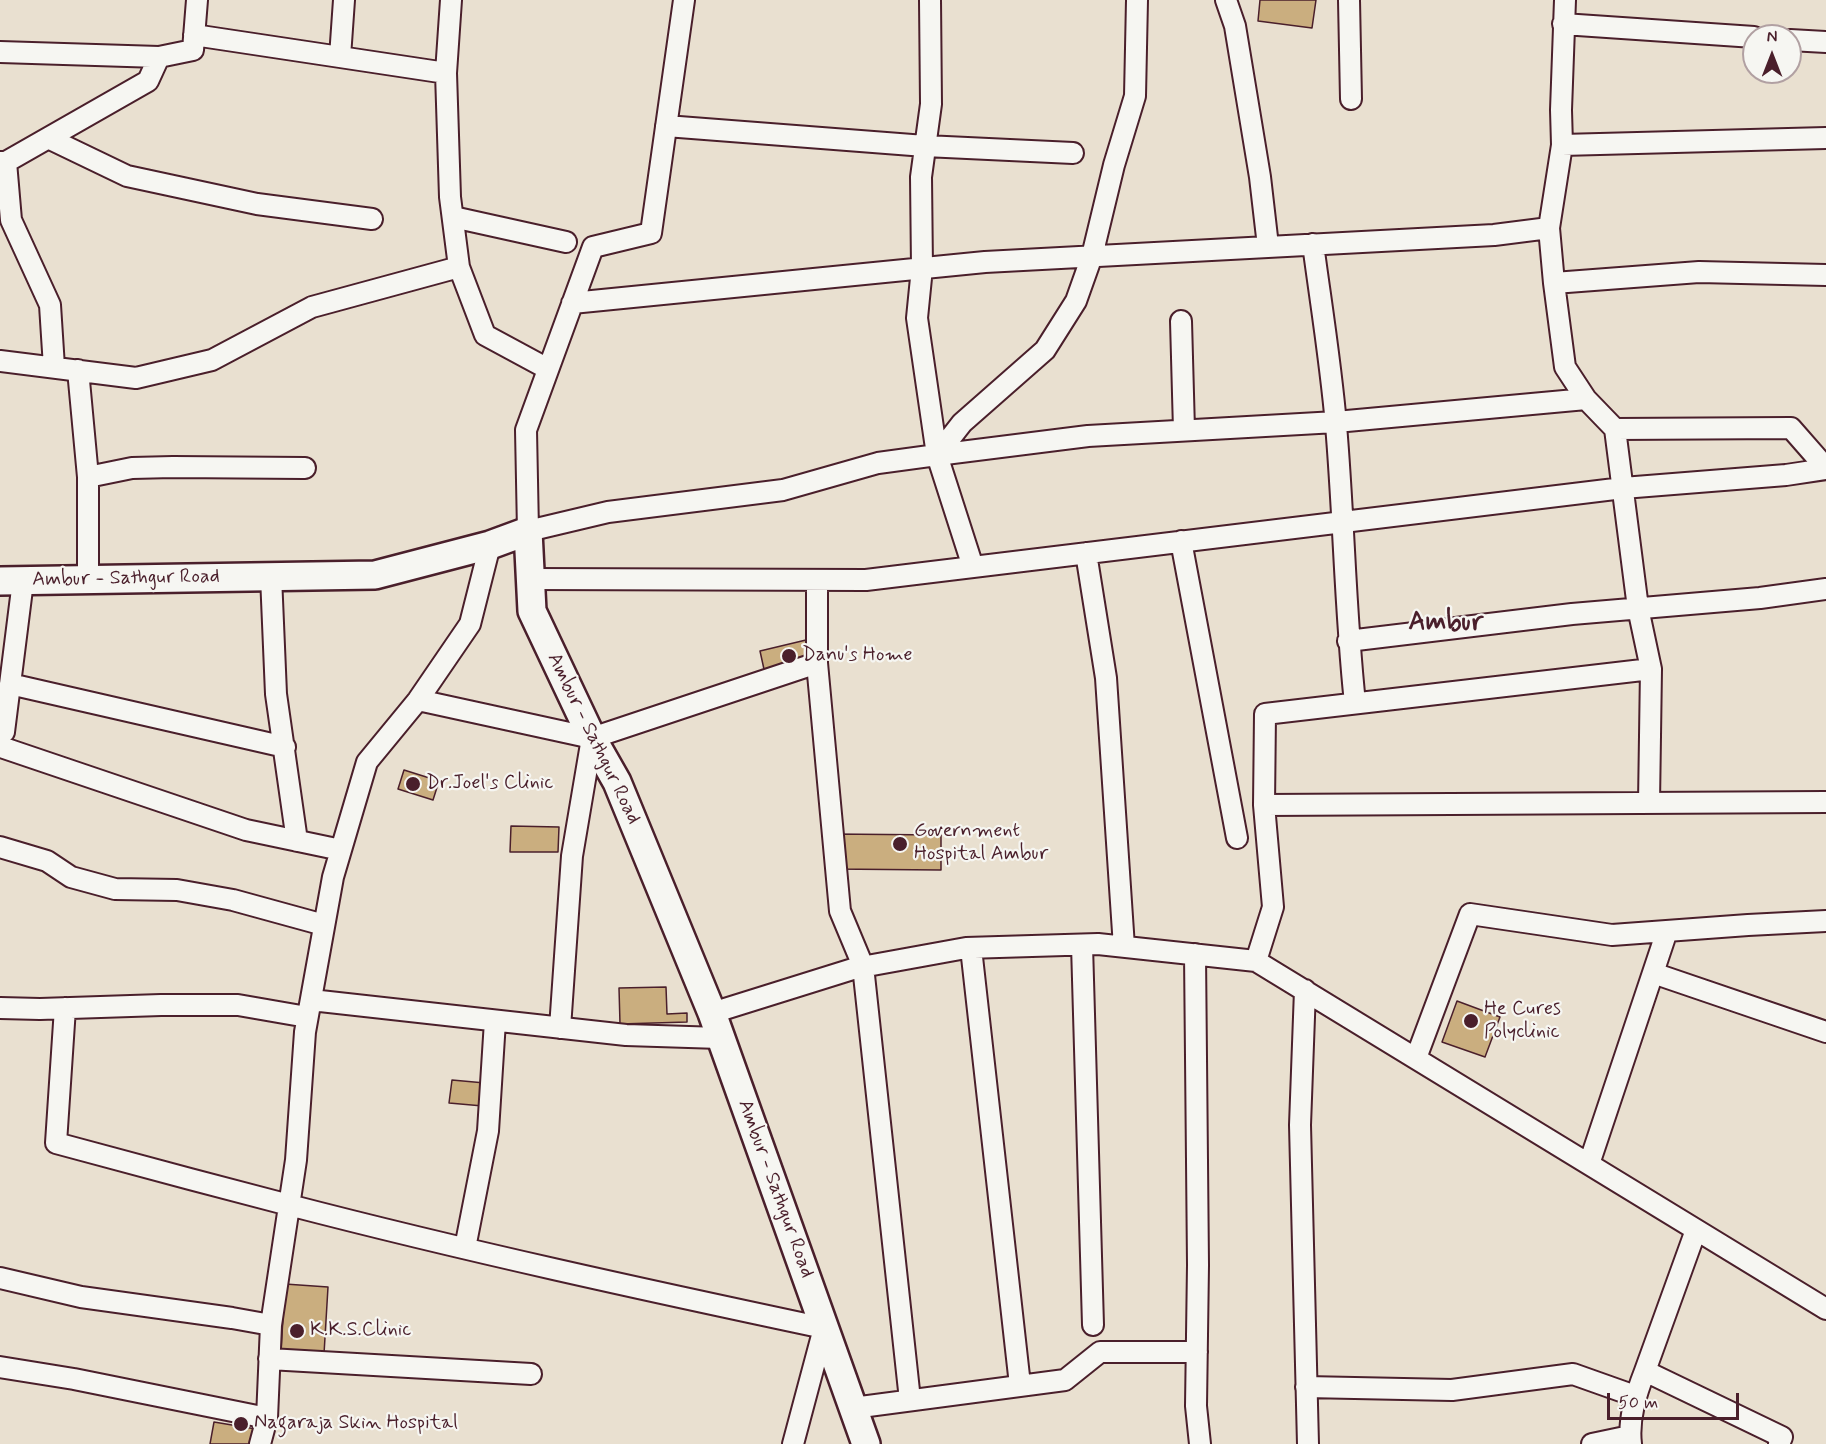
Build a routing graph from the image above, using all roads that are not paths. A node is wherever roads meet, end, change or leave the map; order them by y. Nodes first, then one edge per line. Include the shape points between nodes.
1 (197, 0) edge
2 (344, 0) edge
3 (451, 0) edge
4 (684, 0) edge
5 (930, 0) edge
6 (1137, 0) edge
7 (1226, 0) edge
8 (1349, 0) edge
9 (1565, 0) edge
10 (1563, 24) junction
11 (194, 35) junction
12 (1742, 36) edge
13 (1802, 41) edge
14 (1826, 42) edge
15 (0, 52) edge
16 (159, 57) junction
17 (340, 57) junction
18 (446, 73) junction
19 (1351, 99) dead end
20 (666, 126) junction
21 (48, 138) junction
22 (1826, 138) edge
23 (1562, 145) junction
24 (925, 146) junction
25 (1073, 153) dead end
26 (3, 162) edge
27 (453, 217) junction
28 (372, 219) dead end
29 (1549, 228) junction
30 (566, 242) dead end
31 (1313, 244) junction
32 (1268, 246) junction
33 (1092, 256) junction
34 (459, 267) junction
35 (922, 268) junction
36 (1826, 275) edge
37 (1554, 283) junction
38 (572, 303) junction
39 (1181, 321) dead end
40 (0, 361) edge
41 (54, 367) junction
42 (548, 369) junction
43 (78, 370) junction
44 (1586, 399) junction
45 (1336, 422) junction
46 (1615, 429) junction
47 (1184, 430) junction
48 (938, 455) junction
49 (304, 468) dead end
50 (1826, 469) edge
51 (88, 477) junction
52 (1623, 488) junction
53 (1343, 521) junction
54 (528, 531) junction
55 (1181, 542) junction
56 (490, 545) junction
57 (1086, 553) junction
58 (973, 567) junction
59 (271, 576) junction
60 (530, 579) junction
61 (88, 580) junction
62 (817, 580) junction
63 (12, 581) edge
64 (1826, 589) edge
65 (1638, 608) junction
66 (1348, 641) junction
67 (817, 663) junction
68 (1651, 669) junction
69 (10, 684) junction
70 (418, 700) junction
71 (1355, 703) junction
72 (592, 738) junction
73 (1, 740) edge
74 (285, 747) junction
75 (1826, 802) edge
76 (1649, 803) junction
77 (1264, 805) junction
78 (1237, 838) dead end
79 (297, 841) junction
80 (0, 847) edge
81 (341, 850) junction
82 (1826, 921) edge
83 (324, 925) junction
84 (1667, 931) junction
85 (1082, 945) junction
86 (1124, 947) junction
87 (971, 948) junction
88 (1195, 954) junction
89 (1256, 961) junction
90 (863, 966) junction
91 (1653, 973) junction
92 (1305, 990) junction
93 (0, 1008) edge
94 (65, 1008) junction
95 (309, 1008) junction
96 (712, 1013) junction
97 (495, 1021) junction
98 (560, 1028) junction
99 (1826, 1032) edge
100 (720, 1038) junction
101 (1416, 1059) junction
102 (1589, 1164) junction
103 (289, 1205) junction
104 (1696, 1230) junction
105 (465, 1248) junction
106 (0, 1278) edge
107 (1826, 1309) edge
108 (271, 1325) junction
109 (1094, 1325) dead end
110 (825, 1328) junction
111 (1197, 1352) junction
112 (269, 1359) junction
113 (0, 1367) edge
114 (1645, 1371) junction
115 (531, 1374) dead end
116 (1020, 1385) junction
117 (1306, 1387) junction
118 (1635, 1396) junction
119 (910, 1400) junction
120 (853, 1408) junction
121 (267, 1418) junction
122 (1631, 1440) edge
123 (260, 1444) edge
124 (792, 1444) edge
125 (866, 1444) edge
126 (1200, 1444) edge
127 (1308, 1444) edge
128 (1593, 1444) edge
129 (1779, 1444) edge

1 - 11 street
2 - 17 street
3 - 18 street
4 - 20 street
5 - 24 street via 931,104
6 - 33 street via 1135,96
7 - 32 street via 1235,26
8 - 19 street
9 - 10 street
10 - 12 street
10 - 23 street
11 - 16 street via 193,50
11 - 17 street
13 - 14 street
15 - 16 street
16 - 21 street via 148,81
17 - 18 street
18 - 27 street
20 - 24 street
20 - 38 street via 651,233 593,247
21 - 26 street
21 - 28 street via 127,176 257,204
22 - 23 street
23 - 29 street
24 - 25 street
24 - 35 street via 921,177
26 - 41 street via 11,220 50,305
27 - 30 street
27 - 34 street
29 - 31 street via 1494,235
29 - 37 street
31 - 32 street
31 - 45 street
32 - 33 street
33 - 35 street
33 - 48 street via 1076,301 1045,350 962,423
34 - 42 street via 484,335
34 - 43 street via 312,307 212,360 136,378
35 - 38 street
35 - 48 street via 917,318
36 - 37 street via 1699,272
37 - 44 street via 1565,367
38 - 42 street
39 - 47 street
40 - 41 street
41 - 43 street
42 - 54 street via 526,430
43 - 51 street
44 - 45 street
44 - 46 street
45 - 47 street
45 - 53 street
46 - 50 street via 1791,428
46 - 52 street
47 - 48 street via 1088,436
48 - 54 street via 878,463 783,490 608,512
48 - 58 street
49 - 51 street via 132,468
50 - 52 street
51 - 61 street
52 - 53 street
52 - 65 street
53 - 55 street
53 - 66 street
54 - 56 main road, Ambur - Sathgur Road
54 - 60 main road, Ambur - Sathgur Road
55 - 57 street
55 - 78 street
56 - 59 main road, Ambur - Sathgur Road via 375,575
56 - 70 street via 470,624
57 - 58 street
57 - 86 street via 1106,678
58 - 62 street via 866,580
59 - 61 main road, Ambur - Sathgur Road
59 - 74 street via 276,694
60 - 62 street
60 - 72 main road, Ambur - Sathgur Road via 532,611
61 - 63 main road, Ambur - Sathgur Road
62 - 67 street
63 - 69 street
64 - 65 street
65 - 66 street
65 - 68 street
66 - 71 street
67 - 72 street
67 - 90 street via 840,910
68 - 71 street
68 - 76 street
69 - 73 street
69 - 74 street
70 - 72 street
70 - 81 street via 367,762
71 - 77 street via 1265,714
72 - 96 main road, Ambur - Sathgur Road via 617,782
72 - 98 street via 572,856
73 - 79 street via 246,830
74 - 79 street
75 - 76 street
76 - 77 street
77 - 89 street via 1273,907
79 - 81 street
80 - 83 street via 47,861 71,877 115,889 177,890 233,900
81 - 83 street
82 - 84 street
83 - 95 street
84 - 91 street
84 - 101 street via 1612,935 1470,914
85 - 86 street
85 - 87 street
85 - 109 street
86 - 88 street
87 - 90 street
87 - 116 street
88 - 89 street
88 - 111 street
89 - 92 street
90 - 96 street
90 - 119 street
91 - 99 street
91 - 102 street
92 - 101 street
92 - 117 street via 1300,1125
93 - 94 street
94 - 95 street
94 - 103 street via 56,1143
95 - 97 street
95 - 103 street
96 - 100 main road, Ambur - Sathgur Road
97 - 98 street
97 - 105 street via 488,1131
98 - 100 street
100 - 110 main road, Ambur - Sathgur Road
101 - 102 street
102 - 104 street
103 - 105 street
103 - 108 street
104 - 107 street
104 - 114 street
105 - 110 street
106 - 108 street via 81,1297
108 - 112 street
110 - 120 main road, Ambur - Sathgur Road
110 - 124 street
111 - 116 street via 1100,1352 1065,1380
111 - 126 street
112 - 115 street
112 - 121 street
113 - 121 street
114 - 118 street
114 - 129 street via 1782,1437
116 - 119 street
117 - 118 street via 1452,1390 1573,1374
117 - 127 street
118 - 122 street
119 - 120 street
120 - 125 main road, Ambur - Sathgur Road
121 - 123 street
122 - 128 street

